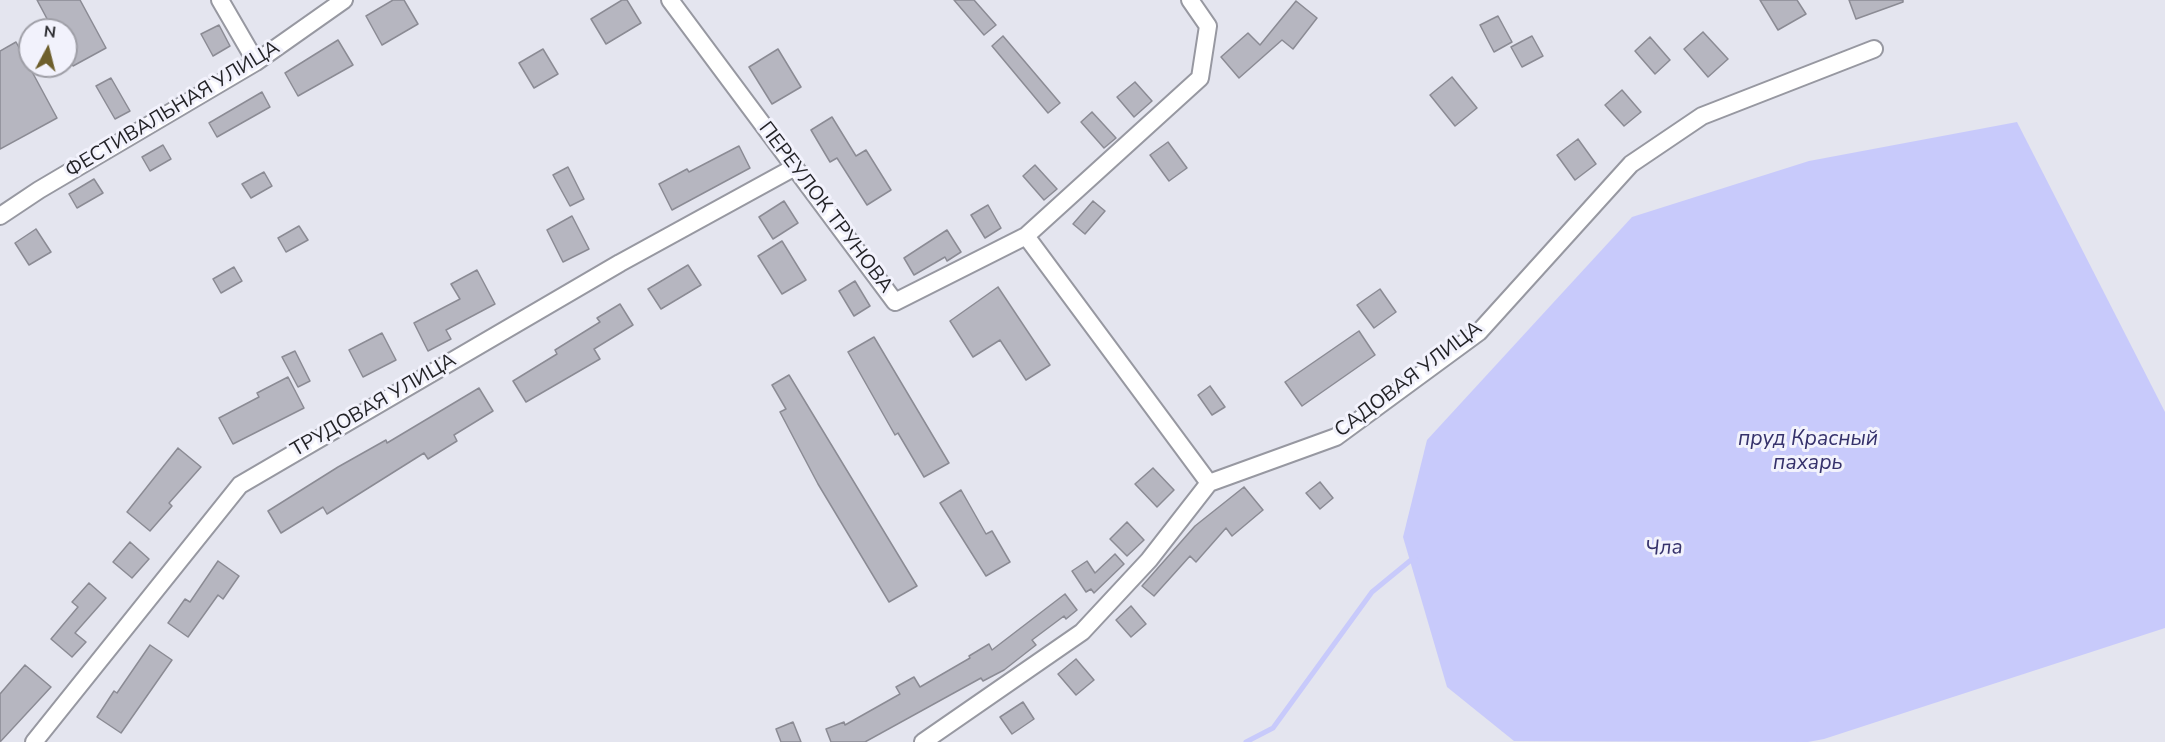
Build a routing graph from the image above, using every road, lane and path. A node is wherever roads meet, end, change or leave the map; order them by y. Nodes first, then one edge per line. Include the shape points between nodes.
1 (220, 0) edge
2 (344, 0) edge
3 (670, 0) edge
4 (1190, 0) edge
5 (1874, 49) dead end
6 (256, 62) junction
7 (795, 167) junction
8 (0, 216) edge
9 (1026, 236) junction
10 (1209, 483) junction
11 (34, 742) edge
12 (923, 742) edge

1 - 6 street
2 - 6 street, ФЕСТИВАЛЬНАЯ УЛИЦА
3 - 7 street, ПЕРЕУЛОК ТРУНОВА
4 - 9 street, ПЕРЕУЛОК ТРУНОВА via 1208,26 1200,78
5 - 10 street, САДОВАЯ УЛИЦА via 1702,116 1683,128 1630,164 1479,332 1336,438
6 - 8 street, ФЕСТИВАЛЬНАЯ УЛИЦА
7 - 9 street, ПЕРЕУЛОК ТРУНОВА via 895,302
7 - 11 street, ТРУДОВАЯ УЛИЦА via 600,275 240,485
9 - 10 street
10 - 12 street via 1149,560 1082,632

